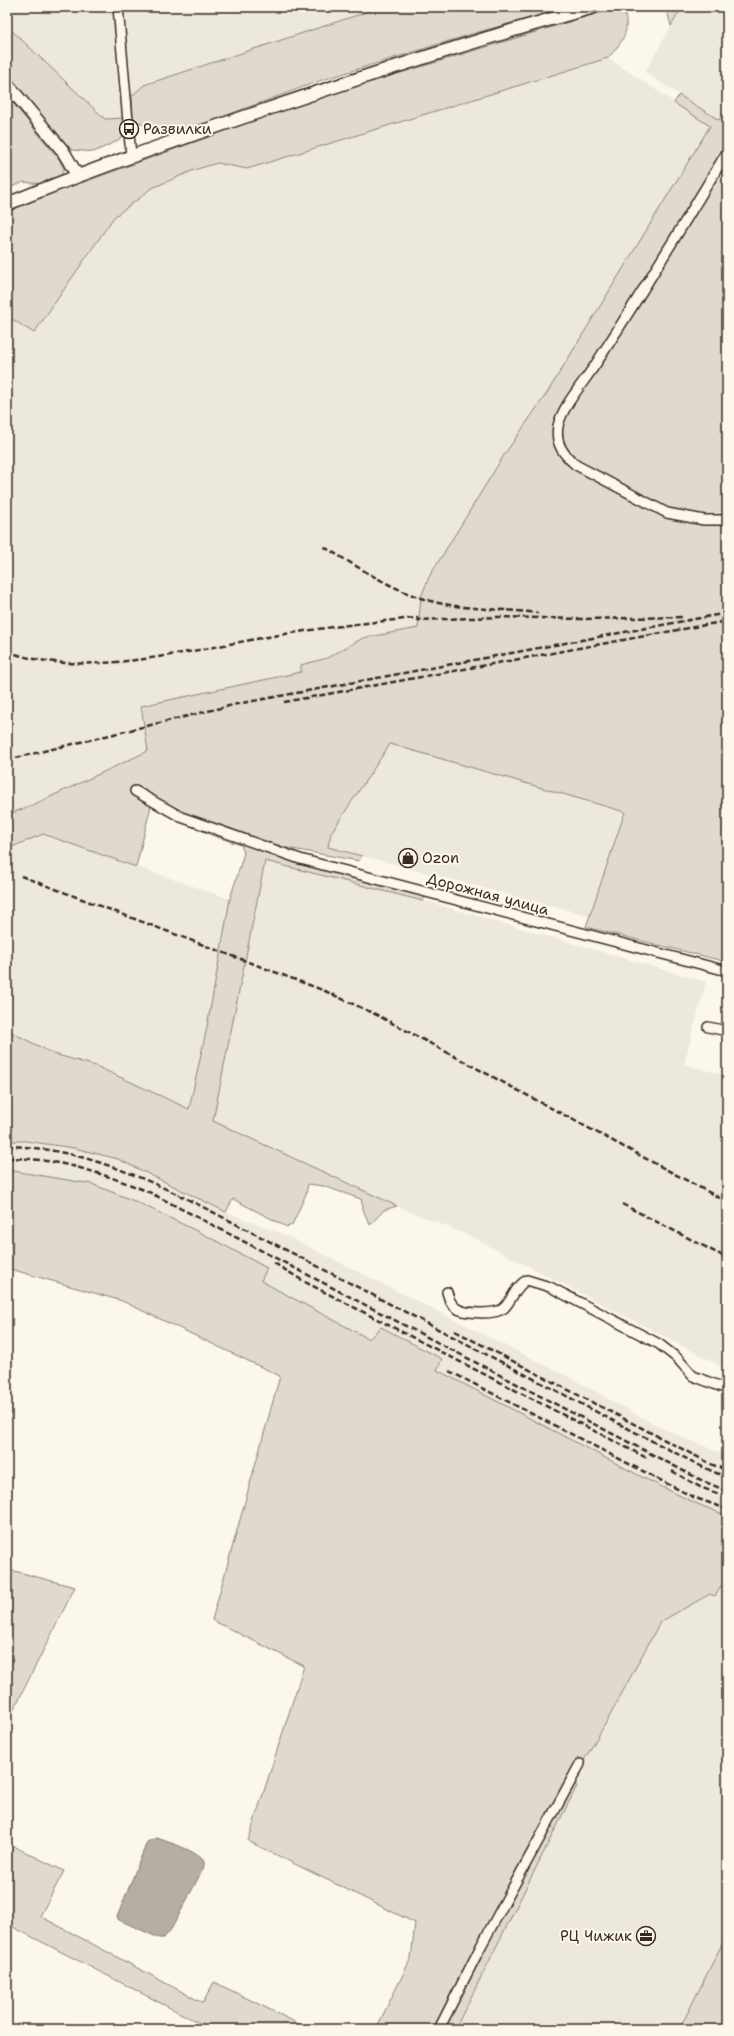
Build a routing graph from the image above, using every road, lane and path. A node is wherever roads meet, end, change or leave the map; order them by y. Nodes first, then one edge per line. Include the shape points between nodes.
1 (118, 7) edge
2 (594, 7) edge
3 (7, 84) edge
4 (727, 152) edge
5 (131, 156) junction
6 (77, 175) junction
7 (7, 204) edge
8 (727, 520) edge
9 (134, 792) dead end
10 (727, 971) edge
11 (708, 1027) dead end
12 (727, 1031) edge
13 (447, 1292) dead end
14 (727, 1389) edge
15 (580, 1764) dead end
16 (439, 2029) edge

1 - 5 street
2 - 5 main road via 481,39 322,90
3 - 6 main road via 63,151
4 - 8 street via 674,241 563,412 558,426 557,441 563,455 576,465 668,513 704,520
5 - 6 main road
6 - 7 main road
9 - 10 street, Дорожная улица via 182,817 300,859
11 - 12 street
13 - 14 street via 449,1301 457,1309 497,1313 504,1308 520,1284 527,1280 550,1287 659,1344 693,1376
15 - 16 street

